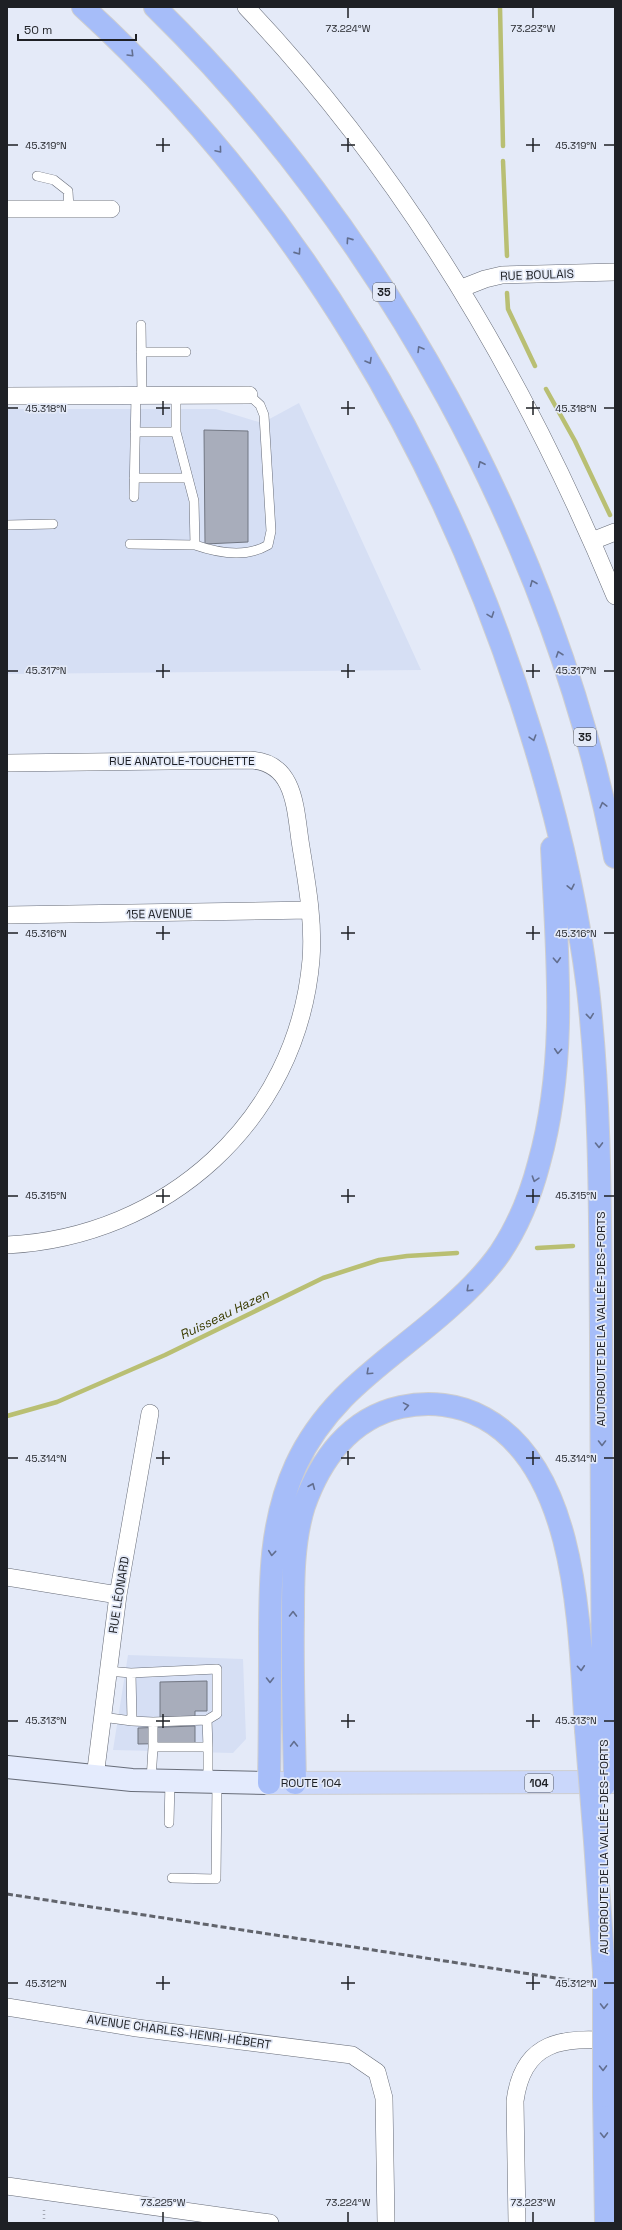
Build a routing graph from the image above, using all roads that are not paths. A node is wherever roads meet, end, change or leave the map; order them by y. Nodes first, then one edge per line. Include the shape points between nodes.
1 (83, 7) edge
2 (155, 7) edge
3 (246, 7) edge
4 (37, 176) dead end
5 (7, 209) edge
6 (69, 209) junction
7 (111, 209) dead end
8 (615, 272) edge
9 (462, 288) junction
10 (141, 325) dead end
11 (141, 352) junction
12 (186, 352) dead end
13 (139, 395) junction
14 (176, 395) junction
15 (249, 395) joint
16 (7, 396) edge
17 (135, 432) junction
18 (176, 432) junction
19 (134, 478) junction
20 (188, 478) junction
21 (134, 497) dead end
22 (7, 524) edge
23 (53, 524) dead end
24 (615, 532) edge
25 (592, 541) junction
26 (130, 544) dead end
27 (195, 545) junction
28 (615, 596) edge
29 (7, 763) edge
30 (550, 795) junction
31 (615, 857) edge
32 (310, 910) junction
33 (7, 916) edge
34 (7, 1245) edge
35 (150, 1413) dead end
36 (7, 1577) edge
37 (118, 1595) junction
38 (107, 1671) junction
39 (131, 1673) junction
40 (102, 1717) junction
41 (207, 1720) junction
42 (132, 1721) junction
43 (153, 1722) junction
44 (595, 1730) junction
45 (153, 1747) junction
46 (208, 1747) junction
47 (7, 1766) edge
48 (95, 1777) junction
49 (161, 1782) junction
50 (615, 1782) edge
51 (212, 1783) junction
52 (269, 1783) junction
53 (295, 1783) junction
54 (169, 1823) dead end
55 (172, 1878) dead end
56 (7, 2007) edge
57 (615, 2041) edge
58 (7, 2186) edge
59 (270, 2223) edge
60 (386, 2223) edge
61 (517, 2223) edge
62 (606, 2223) edge

1 -> 30 highway, AUTOROUTE DE LA VALLÉE-DES-FORTS via 165,89 218,148 287,237 361,347 419,451 467,554 517,686
31 -> 2 highway, 35 via 587,742 549,625 498,498 452,407 379,284 299,170 242,101
3 - 9 street via 313,82 369,153 408,206
4 - 6 lane via 54,180 68,191
5 - 6 street
6 - 7 street
8 - 9 street, RUE BOULAIS via 502,275
9 - 25 street via 526,405
10 - 11 lane
11 - 12 lane
11 - 13 lane
13 - 14 street
13 - 16 street
13 - 17 lane
14 - 15 street
14 - 18 lane
15 - 27 lane via 260,405 264,415 270,538 268,545 249,553 218,551
17 - 18 lane
17 - 19 lane
18 - 20 lane
19 - 20 lane
19 - 21 lane
20 - 27 lane via 194,501
22 - 23 lane
24 - 25 street
25 - 28 street
26 - 27 lane
29 - 32 street, RUE ANATOLE-TOUCHETTE via 250,760 268,763 282,774 291,790
30 -> 44 highway, AUTOROUTE DE LA VALLÉE-DES-FORTS via 581,942 597,1094 600,1193
30 -> 52 highway via 559,1041 551,1117 536,1174 514,1228 489,1268 446,1310 381,1362 344,1397 318,1428 296,1465 279,1514 271,1564
32 - 33 street, 15E AVENUE
32 - 34 street, RUE ANATOLE-TOUCHETTE via 311,961 300,1017 276,1078 259,1107 232,1141 182,1185 132,1216 48,1242
35 - 37 street, RUE LÉONARD
36 - 37 street
37 - 38 street, RUE LÉONARD
38 - 39 lane
38 - 40 street, RUE LÉONARD
39 - 41 lane via 217,1669 217,1714
39 - 42 lane
40 - 42 lane
40 - 48 street, RUE LÉONARD
41 - 43 lane
41 - 46 lane
42 - 43 lane
43 - 45 lane
53 -> 44 highway via 293,1592 295,1551 304,1509 319,1470 339,1442 369,1419 403,1406 446,1405 482,1416 511,1437 527,1454 540,1475 560,1528 572,1580
44 -> 62 highway, AUTOROUTE DE LA VALLÉE-DES-FORTS, bridge via 604,1972
45 - 46 lane
45 - 49 lane
46 - 51 lane
47 - 48 main road, ROUTE 104
48 - 49 main road, ROUTE 104
49 - 51 main road, ROUTE 104
49 - 54 lane
50 - 53 main road, ROUTE 104 / 104
51 - 52 main road, ROUTE 104
51 - 55 lane via 216,1879
52 - 53 main road, ROUTE 104 / 104
56 - 60 street, AVENUE CHARLES-HENRI-HÉBERT via 137,2028 352,2055 377,2072 384,2098
57 - 61 street via 582,2039 559,2042 537,2054 523,2072 517,2086 515,2101
58 - 59 street

